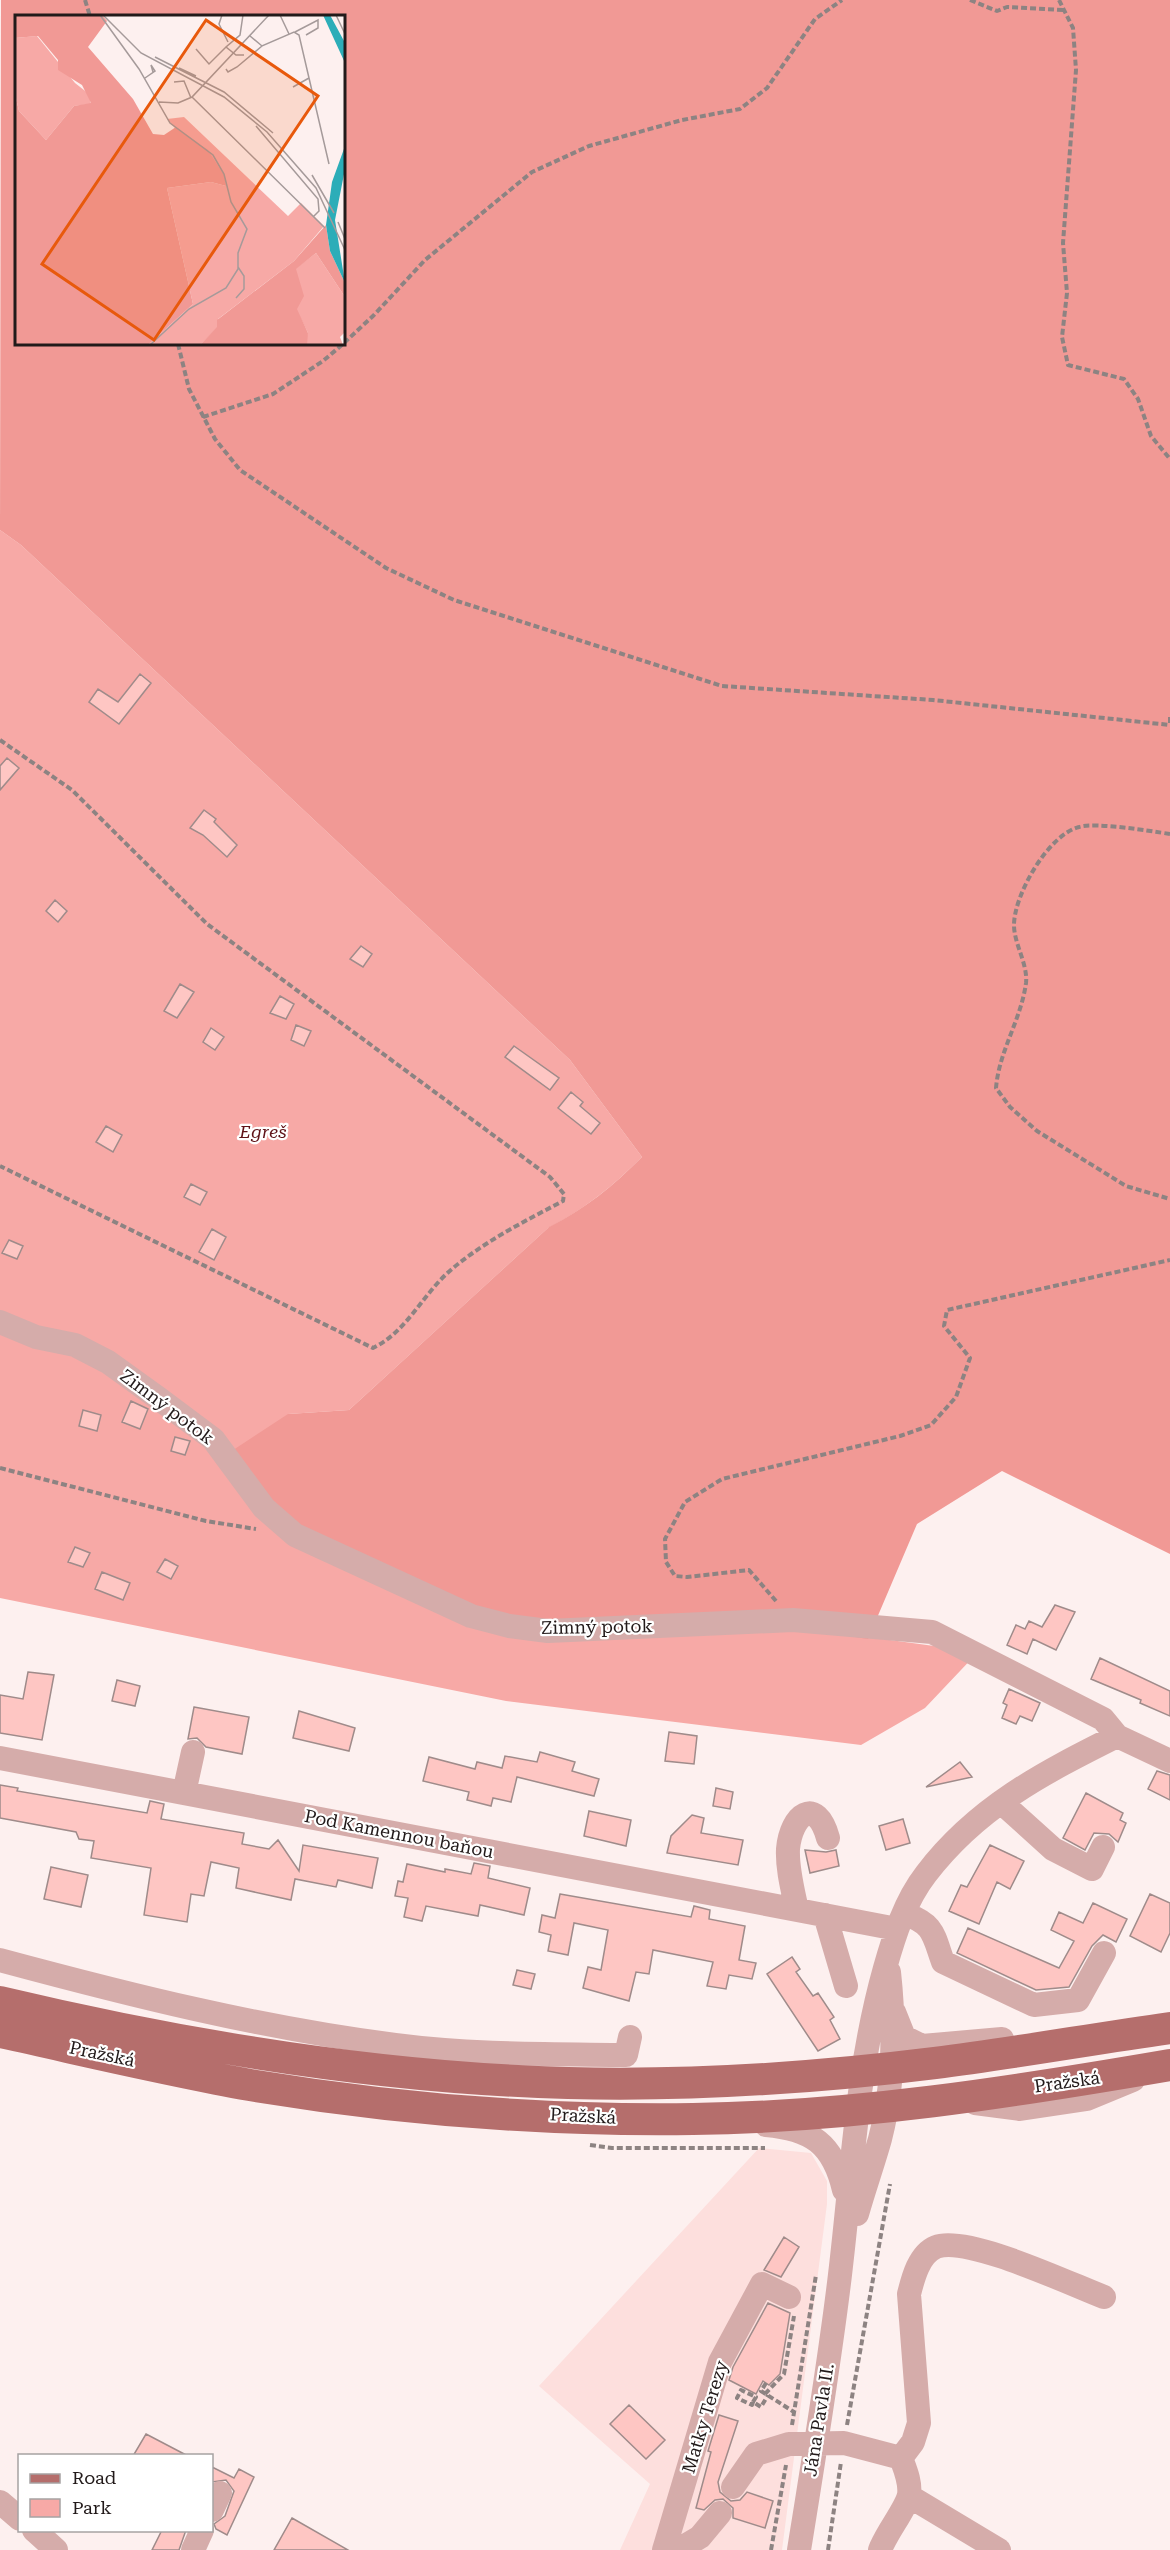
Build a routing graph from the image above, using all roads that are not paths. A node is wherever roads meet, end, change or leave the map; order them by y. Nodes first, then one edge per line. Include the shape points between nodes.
1 (0, 1322) edge
2 (1117, 1736) junction
3 (193, 1752) dead end
4 (0, 1758) edge
5 (1170, 1761) edge
6 (184, 1793) junction
7 (1001, 1802) junction
8 (828, 1838) dead end
9 (1103, 1847) dead end
10 (797, 1910) junction
11 (825, 1915) junction
12 (901, 1921) junction
13 (1104, 1953) dead end
14 (888, 1959) junction
15 (0, 1960) edge
16 (846, 1986) dead end
17 (0, 2002) edge
18 (893, 2011) junction
19 (1156, 2030) edge
20 (0, 2032) edge
21 (630, 2037) dead end
22 (1170, 2065) edge
23 (876, 2069) junction
24 (941, 2099) junction
25 (872, 2108) junction
26 (695, 2119) junction
27 (880, 2139) junction
28 (846, 2200) junction
29 (838, 2289) junction
30 (1104, 2297) dead end
31 (789, 2306) road end
32 (816, 2442) junction
33 (901, 2458) junction
34 (733, 2487) dead end
35 (909, 2496) junction
36 (0, 2502) edge
37 (720, 2513) dead end
38 (18, 2517) edge
39 (36, 2532) edge
40 (201, 2532) edge
41 (698, 2543) edge
42 (57, 2550) edge
43 (193, 2550) edge
44 (664, 2550) edge
45 (678, 2550) edge
46 (799, 2550) edge
47 (880, 2550) edge
48 (999, 2550) edge

1 - 2 street, Zimný potok via 36,1337 75,1345 108,1362 213,1439 264,1508 295,1535 471,1616 548,1631 793,1620 932,1632 1102,1719
2 - 5 street
2 - 7 street via 1044,1772
3 - 6 street
4 - 6 street, Pod Kamennou baňou
6 - 10 street, Pod Kamennou baňou
7 - 9 street via 1053,1849 1092,1869
7 - 12 street via 970,1823 924,1875
8 - 10 street via 822,1820 815,1814 804,1813 796,1819 788,1851
10 - 11 street, Pod Kamennou baňou
11 - 12 street, Pod Kamennou baňou
11 - 16 street
12 - 13 street, Pod Kamennou baňou via 923,1920 933,1933 943,1962 1034,2005 1078,2000
12 - 14 street
14 - 18 street
14 - 23 street via 873,2009
15 - 21 street via 138,1997 297,2031 397,2046 626,2055
17 - 23 main road, Pražská via 201,2043 442,2076 604,2082 752,2078
18 - 19 street, Pražská via 904,2037 922,2046 1045,2034
18 - 23 street
19 - 23 main road, Pražská
20 - 26 main road, Pražská via 249,2085 391,2104
22 - 24 main road, Pražská
23 - 25 street
24 - 25 main road, Pražská
24 - 27 street via 910,2110
25 - 26 main road, Pražská
25 - 27 street, Jána Pavla II.
25 - 28 street, Jána Pavla II.
26 - 28 street via 793,2128 810,2135 833,2158
27 - 29 street, Jána Pavla II.
28 - 29 street, Jána Pavla II.
29 - 32 street, Jána Pavla II.
30 - 33 street via 979,2249 952,2245 936,2248 914,2275 909,2294 919,2424 913,2442
31 - 44 street, Matky Terezy via 762,2284 720,2362
32 - 33 street via 844,2443
32 - 34 street via 789,2444 756,2454
32 - 46 street, Jána Pavla II.
33 - 35 street
35 - 47 street
35 - 48 street
36 - 38 street
37 - 41 street
39 - 42 street
40 - 43 street
41 - 45 street

